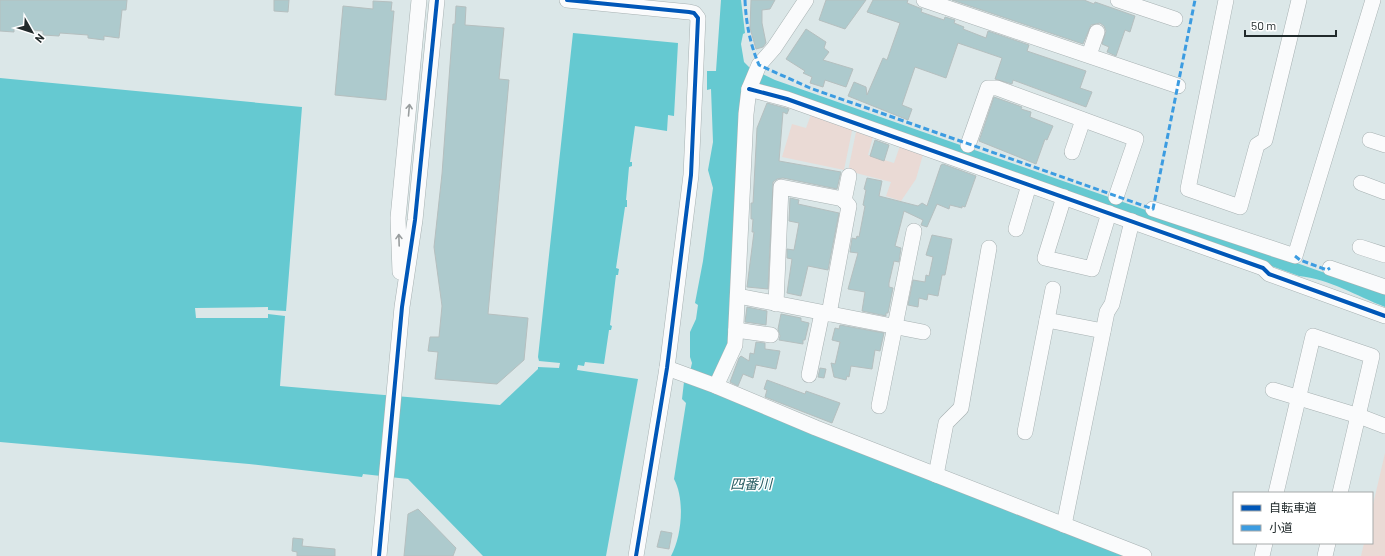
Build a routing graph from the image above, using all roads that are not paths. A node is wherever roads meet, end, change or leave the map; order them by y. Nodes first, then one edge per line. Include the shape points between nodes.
1 (419, 0) edge
2 (438, 0) edge
3 (567, 0) edge
4 (806, 0) edge
5 (924, 0) edge
6 (1118, 0) edge
7 (1226, 0) edge
8 (1299, 0) edge
9 (1373, 0) edge
10 (654, 4) edge
11 (689, 6) edge
12 (1175, 19) dead end
13 (1097, 32) dead end
14 (1089, 55) junction
15 (1178, 86) dead end
16 (750, 88) junction
17 (1082, 120) junction
18 (1370, 140) dead end
19 (968, 145) dead end
20 (1385, 145) edge
21 (1072, 152) dead end
22 (849, 176) dead end
23 (1360, 183) dead end
24 (1029, 185) junction
25 (1385, 192) edge
26 (1064, 197) junction
27 (1116, 197) dead end
28 (844, 201) junction
29 (1153, 209) dead end
30 (1109, 213) junction
31 (1132, 221) junction
32 (1016, 229) dead end
33 (914, 231) dead end
34 (1360, 246) dead end
35 (989, 248) dead end
36 (1385, 255) edge
37 (1330, 268) dead end
38 (1385, 288) edge
39 (1053, 289) dead end
40 (738, 296) junction
41 (776, 304) junction
42 (402, 307) junction
43 (825, 314) junction
44 (1385, 316) edge
45 (1047, 320) junction
46 (895, 327) junction
47 (736, 330) junction
48 (923, 332) dead end
49 (1103, 332) junction
50 (771, 335) dead end
51 (667, 368) junction
52 (809, 375) dead end
53 (714, 385) junction
54 (1272, 390) dead end
55 (1298, 397) junction
56 (879, 406) dead end
57 (1359, 416) junction
58 (1385, 426) edge
59 (1025, 432) dead end
60 (936, 475) junction
61 (1276, 492) edge
62 (1340, 492) edge
63 (1064, 525) junction
64 (1265, 544) edge
65 (1328, 544) edge
66 (379, 556) edge
67 (636, 556) edge
68 (1144, 556) edge
69 (1262, 556) edge
70 (1324, 556) edge

42 -> 1 street via 398,218
2 - 42 street via 415,220
3 - 10 street
4 - 16 street via 774,48 759,65
5 - 14 street
6 - 12 street
7 - 8 street via 1188,189 1240,208 1257,145 1265,140
9 - 29 street via 1295,256
10 - 11 street
11 - 51 street via 698,18 694,138
13 - 14 street
14 - 15 street
16 - 24 street via 788,99
16 - 40 street via 746,114
17 - 19 street via 997,88 988,88
17 - 21 street
17 - 27 street via 1136,139
18 - 20 street
22 - 28 street
23 - 25 street
24 - 26 street
24 - 32 street
26 - 30 street
26 - 30 street via 1045,258 1092,269
28 - 41 street via 781,187
28 - 43 street via 849,206
30 - 31 street
31 - 44 street via 1263,268 1269,274
31 - 49 street
33 - 46 street
34 - 36 street
35 - 60 street via 961,408 946,423
37 - 38 street
39 - 45 street
40 - 41 street
40 - 47 street
41 - 43 street
42 - 66 street
43 - 46 street
43 - 52 street
45 - 49 street
45 - 59 street
46 - 48 street
46 - 56 street
47 - 50 street
47 - 53 street via 735,345
49 - 63 street
51 - 53 street
51 - 67 street
53 - 60 street
54 - 55 street
55 - 57 street
55 - 57 street via 1313,336 1372,356
55 - 61 street
57 - 58 street
57 - 62 street
60 - 63 street
63 - 68 street
64 - 69 street
65 - 70 street

